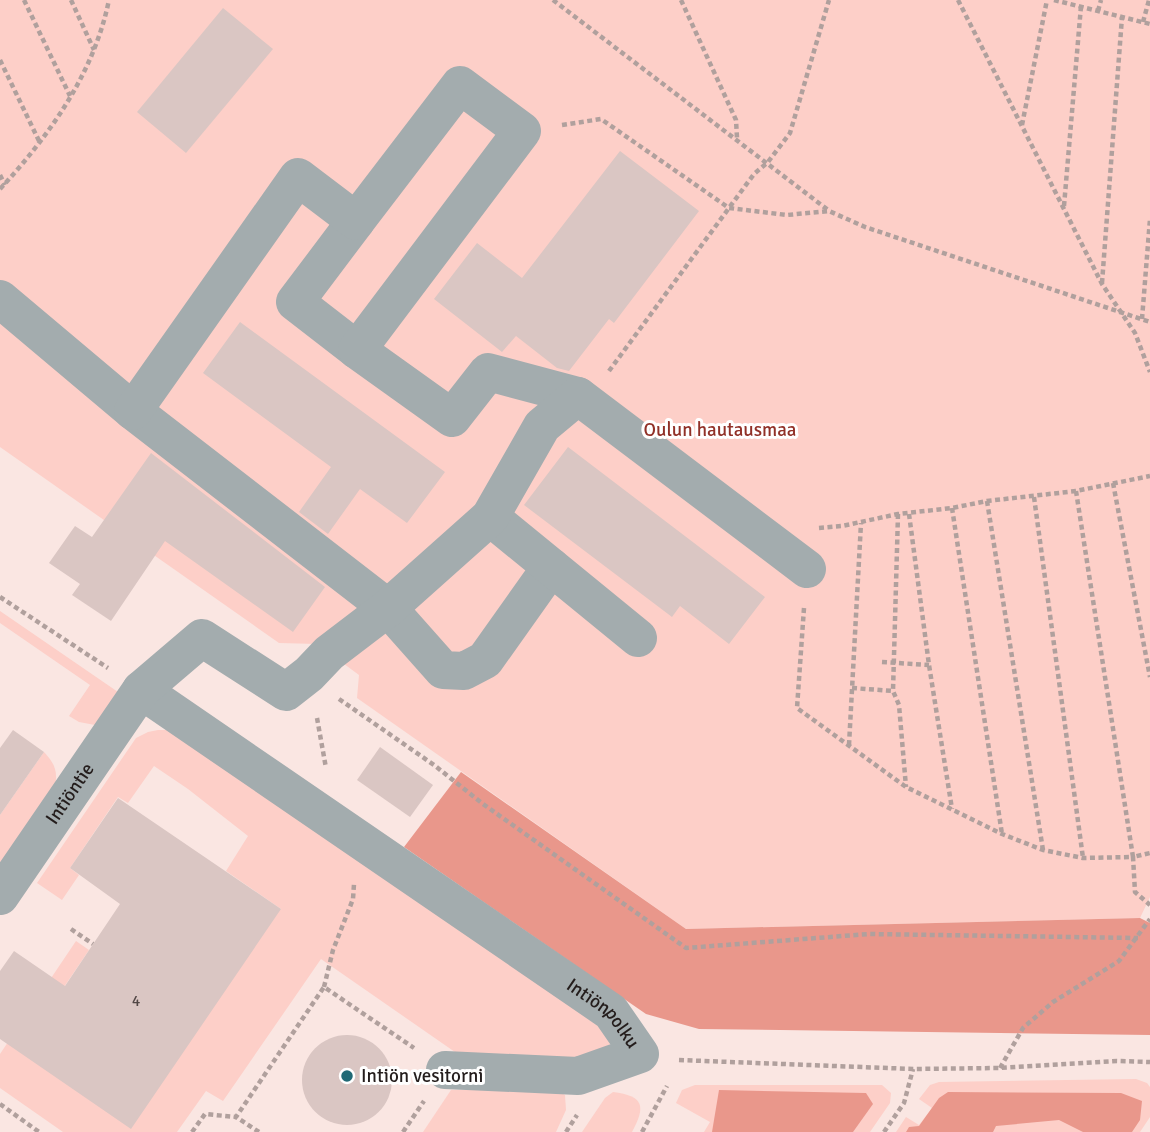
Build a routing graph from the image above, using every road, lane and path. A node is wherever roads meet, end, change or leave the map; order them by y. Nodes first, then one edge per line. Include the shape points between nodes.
1 (24, 0) edge
2 (71, 0) edge
3 (109, 0) edge
4 (553, 0) edge
5 (681, 0) edge
6 (829, 0) edge
7 (958, 0) edge
8 (1047, 0) edge
9 (1054, 0) edge
10 (1101, 0) edge
11 (1149, 0) edge
12 (1081, 6) junction
13 (1098, 11) junction
14 (1122, 17) junction
15 (1143, 22) junction
16 (1150, 24) edge
17 (94, 50) junction
18 (0, 60) edge
19 (70, 97) junction
20 (1022, 126) junction
21 (522, 131) junction
22 (737, 139) junction
23 (40, 143) junction
24 (768, 162) junction
25 (0, 175) edge
26 (2, 187) edge
27 (1064, 207) junction
28 (729, 208) junction
29 (829, 211) junction
30 (1150, 219) edge
31 (356, 221) junction
32 (1102, 284) junction
33 (0, 299) edge
34 (1124, 314) junction
35 (1142, 319) junction
36 (1150, 322) edge
37 (357, 349) junction
38 (1150, 372) edge
39 (578, 396) junction
40 (133, 411) junction
41 (1150, 476) edge
42 (1113, 483) junction
43 (1076, 491) junction
44 (1034, 497) junction
45 (987, 501) junction
46 (952, 508) junction
47 (898, 514) junction
48 (909, 514) junction
49 (490, 517) junction
50 (861, 523) junction
51 (551, 567) junction
52 (807, 569) junction
53 (0, 597) edge
54 (388, 608) junction
55 (638, 638) dead end
56 (882, 662) dead end
57 (893, 663) junction
58 (929, 665) junction
59 (309, 674) junction
60 (1150, 677) edge
61 (852, 688) junction
62 (141, 690) junction
63 (892, 691) junction
64 (849, 746) junction
65 (906, 787) junction
66 (952, 809) junction
67 (335, 821) junction
68 (1002, 834) junction
69 (1043, 850) junction
70 (1150, 853) edge
71 (1133, 857) junction
72 (1083, 858) junction
73 (0, 896) edge
74 (1150, 905) edge
75 (1150, 919) edge
76 (71, 929) dead end
77 (1138, 938) junction
78 (93, 944) dead end
79 (324, 987) junction
80 (640, 1054) junction
81 (680, 1060) junction
82 (1150, 1062) edge
83 (999, 1068) junction
84 (914, 1069) junction
85 (445, 1070) joint
86 (674, 1072) dead end
87 (667, 1084) dead end
88 (0, 1104) edge
89 (236, 1116) junction
90 (39, 1132) edge
91 (192, 1132) edge
92 (259, 1132) edge
93 (642, 1132) edge
94 (884, 1132) edge

1 - 19 path
2 - 17 path
3 - 17 path
4 - 22 path
5 - 22 path via 736,120
6 - 24 path via 790,133
7 - 20 path
8 - 20 path
9 - 12 path
10 - 13 path
11 - 15 path
12 - 13 path
12 - 27 path
13 - 14 path
14 - 15 path
14 - 32 path
15 - 16 path
17 - 19 path
18 - 23 path
19 - 23 path
20 - 27 path
21 - 28 path via 601,119
21 - 31 street via 460,85
21 - 37 street
22 - 24 path
23 - 26 path
24 - 28 path
24 - 29 path
25 - 26 path
27 - 32 path
28 - 29 path via 787,215
28 - 39 path via 608,371
29 - 34 path
30 - 35 path
31 - 37 street via 295,302
31 - 40 street via 298,177
32 - 34 path
33 - 40 street
34 - 35 path
34 - 38 path
35 - 36 path
37 - 39 street via 452,418 488,372
39 - 49 street via 542,426
39 - 52 street
40 - 54 street
41 - 42 path
42 - 43 path
42 - 60 path
43 - 44 path
43 - 71 path
44 - 45 path
44 - 72 path
45 - 46 path
45 - 69 path
46 - 48 path
46 - 68 path
47 - 48 path
47 - 50 path
47 - 57 path
48 - 58 path
49 - 51 street
49 - 54 street
50 - 52 path via 819,528
50 - 61 path
51 - 54 street via 485,660 464,671 443,670
51 - 55 street
52 - 64 path via 797,708
53 - 62 path
54 - 59 street
56 - 57 path
57 - 58 path
57 - 63 path
58 - 66 path
59 - 62 street, Intiöntie via 286,692 202,638
59 - 67 path
59 - 77 path via 686,948 869,934
61 - 63 path
61 - 64 path
62 - 67 street, Intiönpolku
62 - 73 street, Intiöntie
63 - 65 path via 899,705
64 - 65 path
65 - 66 path
66 - 68 path
67 - 79 path via 354,876 353,899
67 - 80 street, Intiönpolku via 611,1012
68 - 69 path
69 - 72 path
70 - 71 path
71 - 72 path
71 - 74 path via 1135,892
75 - 77 path
76 - 78 path
77 - 83 path via 1119,961 1053,1002 1023,1028
79 - 85 path
79 - 89 path
80 - 81 path, Intiönpolku
80 - 85 street via 578,1076
81 - 84 path, Intiönpolku
81 - 86 path
82 - 83 path, Intiönpolku
83 - 84 path, Intiönpolku
84 - 94 path via 904,1103
87 - 93 path
88 - 90 path
89 - 91 path via 205,1114
89 - 92 path

